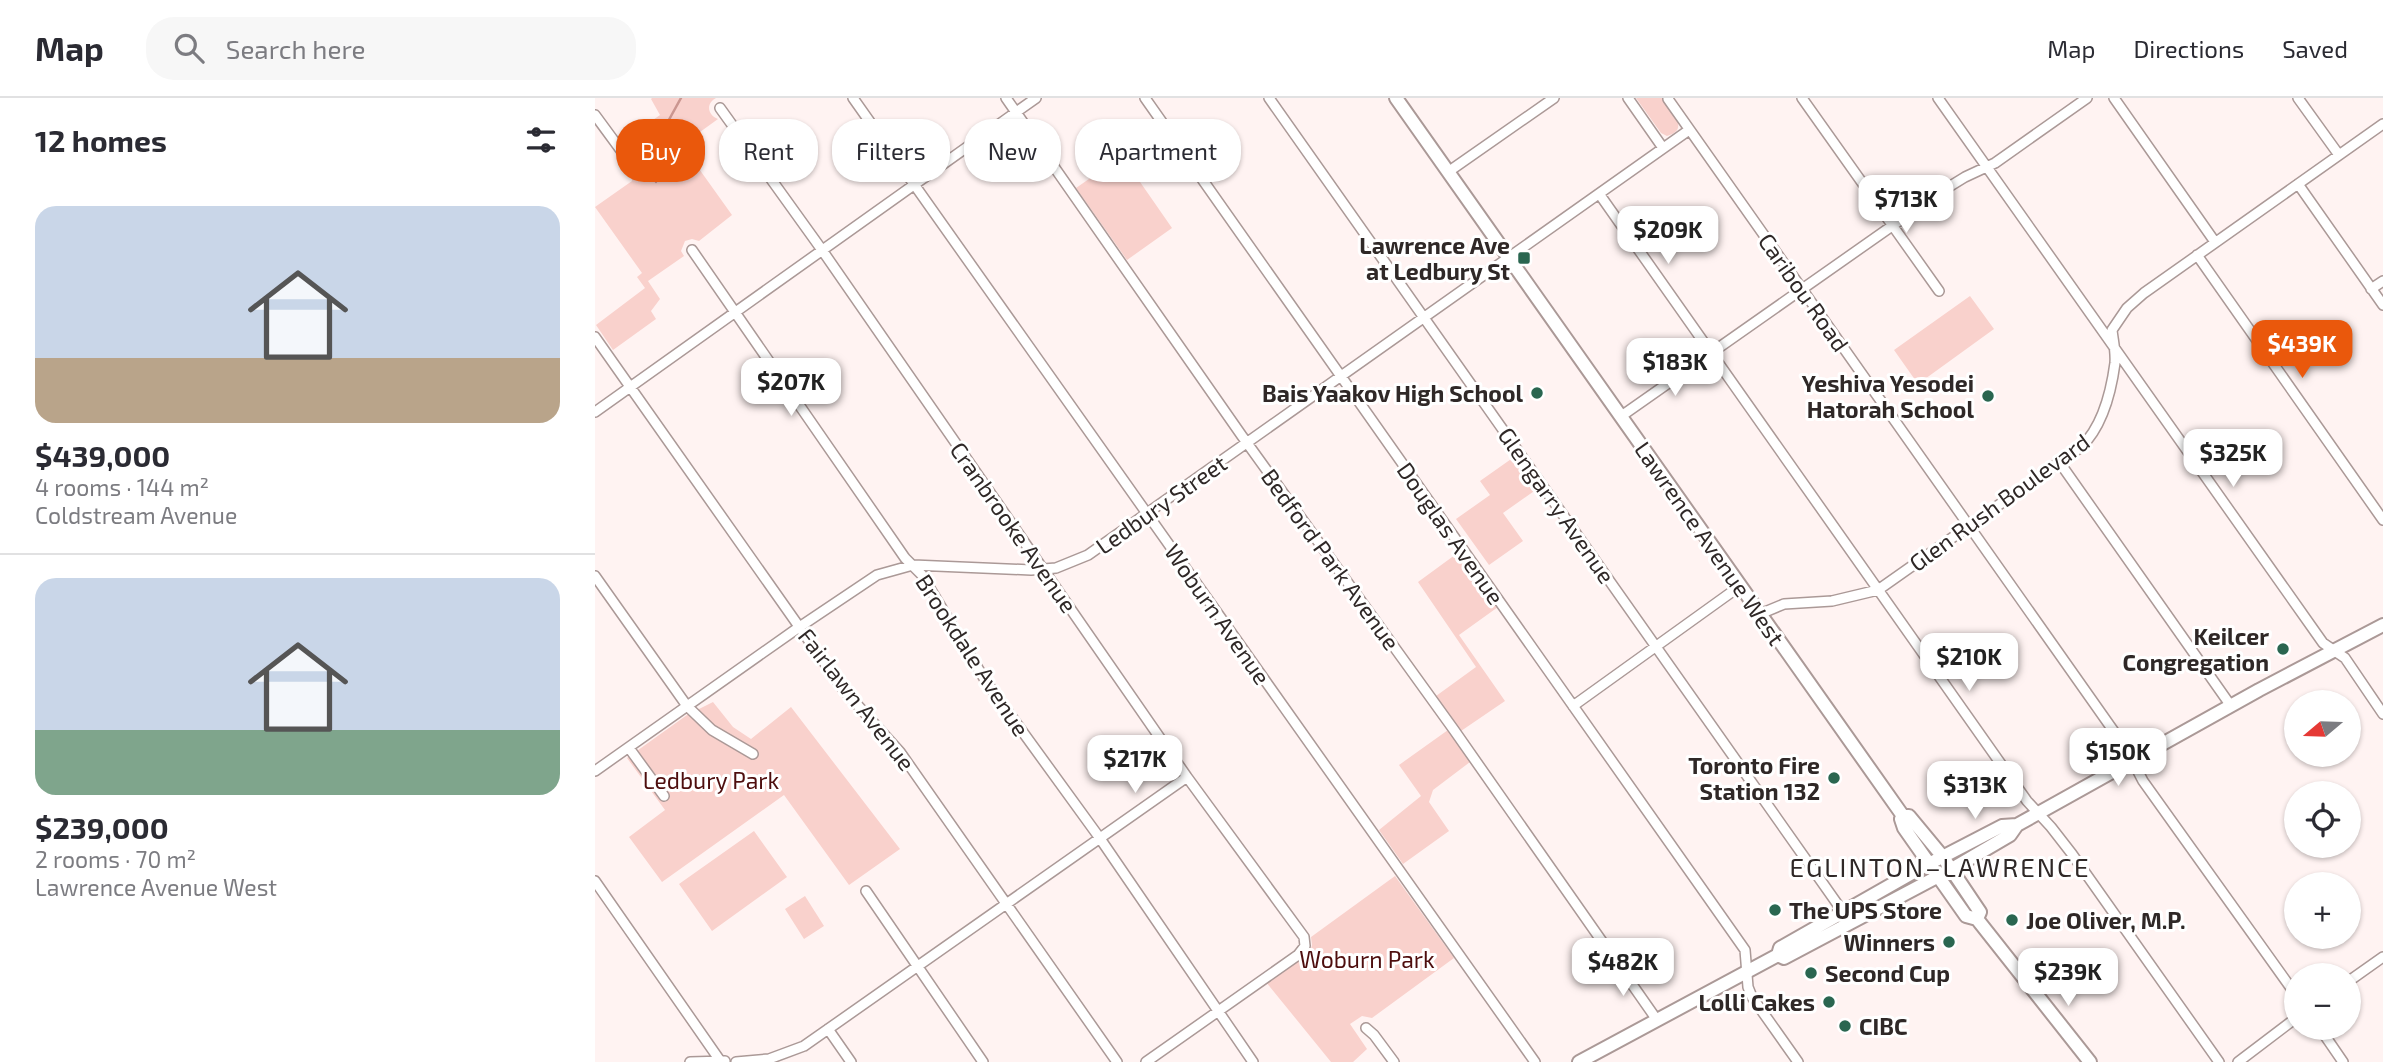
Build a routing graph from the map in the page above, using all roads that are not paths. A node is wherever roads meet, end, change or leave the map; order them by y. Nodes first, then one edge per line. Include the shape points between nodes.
1 (853, 98) edge
2 (1006, 98) edge
3 (1036, 98) edge
4 (1145, 98) edge
5 (1269, 98) edge
6 (1395, 98) edge
7 (1554, 98) edge
8 (1627, 98) edge
9 (1802, 98) edge
10 (1938, 98) edge
11 (2087, 98) edge
12 (2114, 98) edge
13 (2298, 98) edge
14 (1668, 99) edge
15 (720, 108) dead end
16 (1016, 112) junction
17 (595, 114) edge
18 (2383, 124) edge
19 (1689, 130) junction
20 (616, 143) edge
21 (1663, 148) junction
22 (2339, 155) junction
23 (1987, 167) junction
24 (1448, 172) junction
25 (2298, 184) junction
26 (914, 185) junction
27 (1599, 195) junction
28 (1893, 226) junction
29 (2215, 242) junction
30 (692, 250) dead end
31 (822, 250) junction
32 (2197, 255) junction
33 (1509, 258) junction
34 (2383, 281) edge
35 (2371, 289) junction
36 (1802, 290) junction
37 (1939, 291) dead end
38 (2383, 305) edge
39 (736, 312) junction
40 (1424, 318) junction
41 (595, 337) edge
42 (2113, 345) junction
43 (1712, 355) junction
44 (1341, 376) junction
45 (631, 387) junction
46 (595, 412) edge
47 (1620, 417) junction
48 (1247, 444) junction
49 (2060, 463) junction
50 (1147, 514) junction
51 (2383, 520) edge
52 (1969, 527) junction
53 (913, 565) junction
54 (1042, 569) junction
55 (595, 576) edge
56 (1740, 586) junction
57 (1878, 590) junction
58 (1760, 614) junction
59 (2383, 625) edge
60 (799, 627) junction
61 (1656, 645) junction
62 (2335, 651) junction
63 (687, 706) junction
64 (1573, 706) junction
65 (2231, 706) junction
66 (2383, 714) edge
67 (629, 748) junction
68 (753, 754) dead end
69 (2133, 761) junction
70 (595, 772) edge
71 (1187, 777) junction
72 (664, 796) dead end
73 (2039, 813) junction
74 (1903, 816) junction
75 (2017, 825) junction
76 (1099, 837) junction
77 (1943, 857) junction
78 (1929, 864) junction
79 (1952, 869) junction
80 (1937, 876) junction
81 (595, 881) edge
82 (866, 891) dead end
83 (1006, 904) junction
84 (1843, 912) junction
85 (1977, 919) junction
86 (1778, 955) junction
87 (2383, 957) edge
88 (917, 967) junction
89 (1747, 972) junction
90 (2361, 973) edge
91 (2284, 978) edge
92 (1217, 1011) junction
93 (1657, 1020) junction
94 (1366, 1027) dead end
95 (2284, 1027) edge
96 (828, 1029) junction
97 (2328, 1040) edge
98 (690, 1062) edge
99 (724, 1062) edge
100 (736, 1062) edge
101 (851, 1062) edge
102 (983, 1062) edge
103 (1117, 1062) edge
104 (1146, 1062) edge
105 (1253, 1062) edge
106 (1394, 1062) edge
107 (1535, 1062) edge
108 (1579, 1062) edge
109 (1798, 1062) edge
110 (2090, 1062) edge
111 (2219, 1062) edge
112 (2238, 1062) edge
113 (2343, 1062) edge

1 - 26 street, Woburn Avenue
2 - 16 street, Bedford Park Avenue
3 - 16 street
4 - 44 street, Douglas Avenue
5 - 40 street, Glengarry Avenue
6 - 24 main road, Lawrence Avenue West
7 - 24 street
8 - 21 street
9 - 28 street
10 - 23 street
11 - 23 street
12 - 29 street
13 - 22 street
14 - 19 street, Caribou Road
15 - 31 street, Cranbrooke Avenue
16 - 26 street
16 - 48 street, Bedford Park Avenue
17 - 20 street
18 - 22 street, Glen Rush Boulevard
19 - 21 street, Ledbury Street
19 - 36 street, Caribou Road
21 - 27 street, Ledbury Street
22 - 25 street, Glen Rush Boulevard
23 - 28 street via 1950,186
23 - 42 street
24 - 33 main road, Lawrence Avenue West
25 - 29 street, Glen Rush Boulevard
25 - 35 street
26 - 31 street
26 - 50 street, Woburn Avenue
27 - 33 street, Ledbury Street
27 - 43 street
28 - 36 street
28 - 37 street
29 - 32 street, Glen Rush Boulevard
30 - 39 street, Brookdale Avenue
31 - 39 street
31 - 54 street, Cranbrooke Avenue
32 - 42 street, Glen Rush Boulevard via 2127,308 2112,330
32 - 51 street
33 - 40 street, Ledbury Street
33 - 47 main road, Lawrence Avenue West
34 - 35 street
35 - 38 street
36 - 43 street
36 - 52 street, Caribou Road
39 - 45 street
39 - 53 street, Brookdale Avenue
40 - 44 street, Ledbury Street
40 - 61 street, Glengarry Avenue
41 - 45 street, Fairlawn Avenue
42 - 49 street, Glen Rush Boulevard via 2115,361 2100,422 2086,442
42 - 62 street via 2323,643
43 - 47 street
43 - 57 street
44 - 48 street, Ledbury Street
44 - 64 street, Douglas Avenue
45 - 46 street
45 - 60 street, Fairlawn Avenue
47 - 56 main road, Lawrence Avenue West
48 - 50 street, Ledbury Street
48 - 93 street, Bedford Park Avenue
49 - 52 street, Glen Rush Boulevard
49 - 65 street
50 - 54 street, Ledbury Street via 1073,563
50 - 107 street, Woburn Avenue
52 - 57 street, Glen Rush Boulevard
52 - 69 street, Caribou Road
53 - 54 street, Ledbury Street
53 - 60 street, Ledbury Street via 877,575
53 - 76 street, Brookdale Avenue via 985,680
54 - 71 street, Cranbrooke Avenue
55 - 63 street
56 - 58 main road, Lawrence Avenue West
56 - 61 street
57 - 58 street, Glen Rush Boulevard via 1832,601 1784,604
57 - 73 street
58 - 74 main road, Lawrence Avenue West
59 - 62 main road
60 - 63 street, Ledbury Street
60 - 83 street, Fairlawn Avenue via 842,689 900,752
61 - 64 street
61 - 84 street, Glengarry Avenue
62 - 65 main road
62 - 66 street via 2345,658
63 - 67 street, Ledbury Street
63 - 68 street via 712,730
64 - 89 street, Douglas Avenue via 1745,950
65 - 69 main road
67 - 70 street, Ledbury Street
67 - 72 street
69 - 73 main road
69 - 91 street, Caribou Road
71 - 76 street
71 - 92 street, Cranbrooke Avenue via 1302,934 1305,946
73 - 75 main road
73 - 111 street
74 - 77 main road, Lawrence Avenue West via 1909,816
74 - 78 main road, Lawrence Avenue West via 1902,824
75 - 77 main road via 2002,826
75 - 79 main road via 2010,835
76 - 83 street
76 - 92 street, Brookdale Avenue
77 - 78 main road
77 - 79 main road, Lawrence Avenue West
78 - 80 main road, Lawrence Avenue West
78 - 84 main road
79 - 80 main road
79 - 85 main road, Lawrence Avenue West via 1980,912
80 - 85 main road, Lawrence Avenue West via 1966,916
80 - 86 main road via 1784,958
81 - 99 street
82 - 88 street
83 - 88 street
83 - 103 street, Fairlawn Avenue
84 - 86 main road via 1780,948
85 - 110 main road, Lawrence Avenue West
86 - 89 main road
87 - 90 street
88 - 96 street
88 - 102 street
89 - 93 main road
89 - 109 street, Douglas Avenue via 1752,997
92 - 104 street
92 - 105 street, Brookdale Avenue
93 - 108 main road
94 - 106 street
95 - 112 street
96 - 100 street via 786,1054
96 - 101 street
97 - 113 street
98 - 99 street

